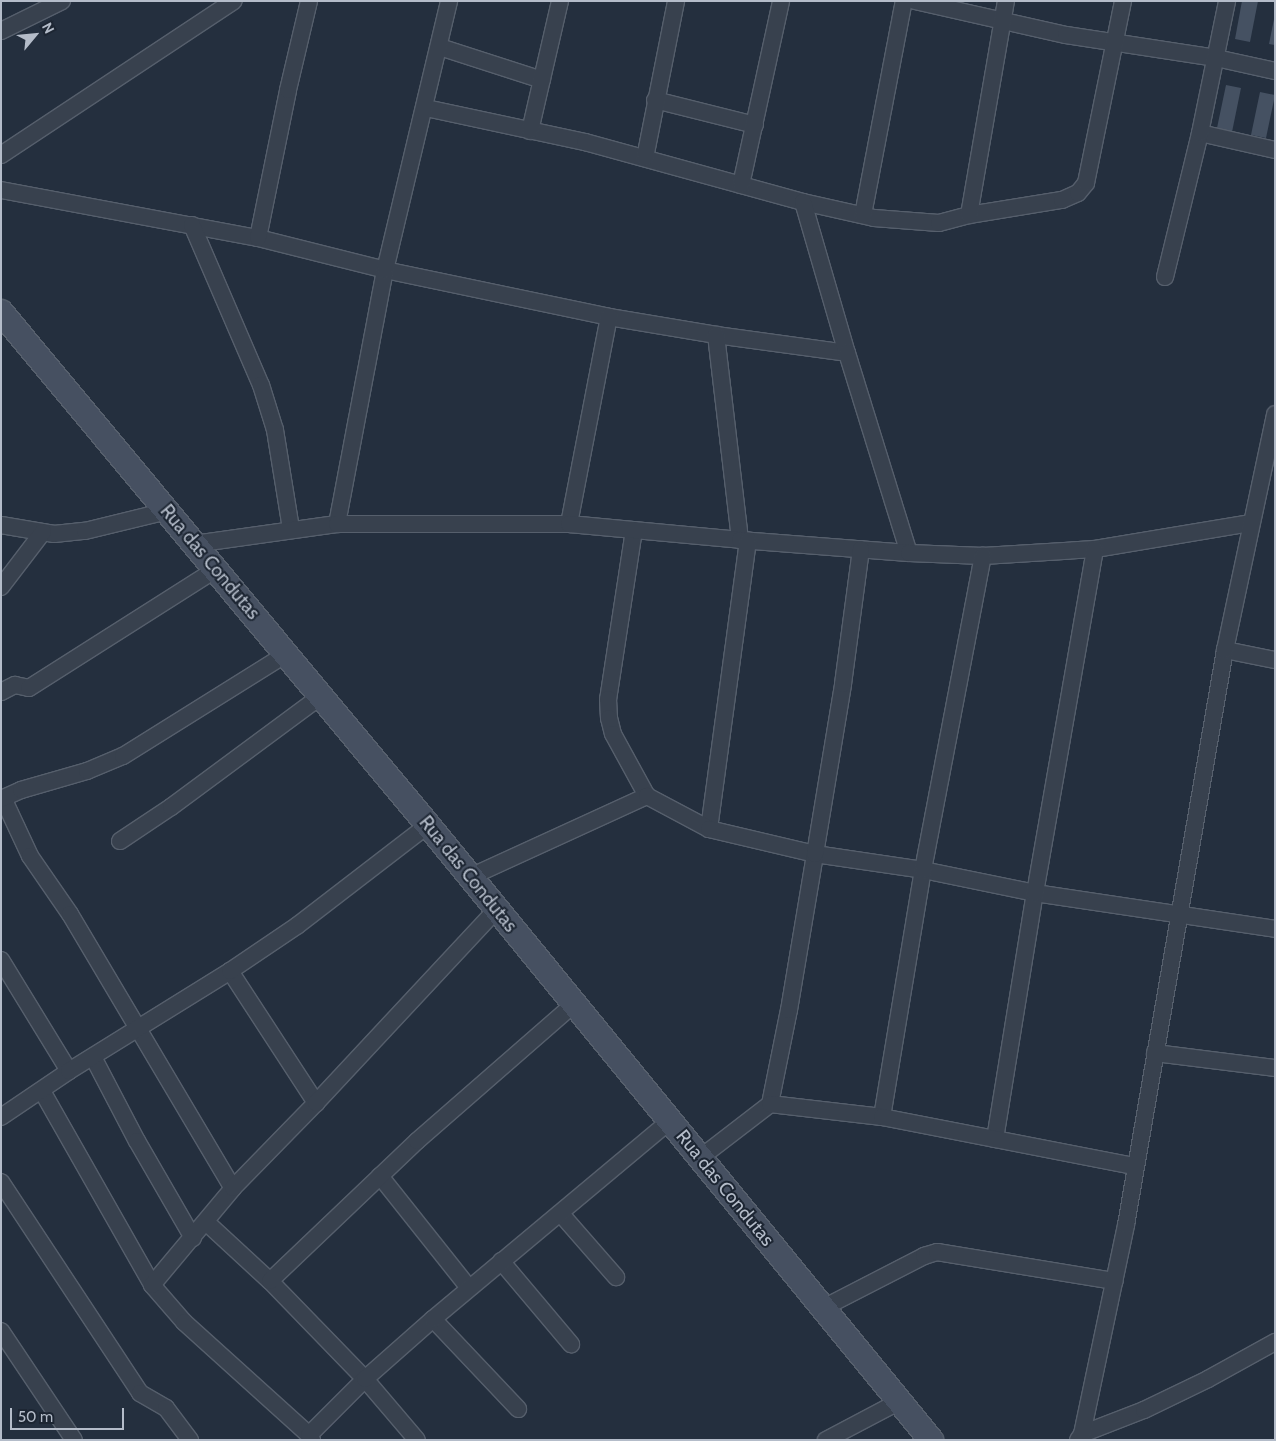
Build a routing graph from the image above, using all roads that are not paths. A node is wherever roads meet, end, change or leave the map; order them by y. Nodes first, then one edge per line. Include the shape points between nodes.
1 (62, 1) edge
2 (234, 1) edge
3 (309, 1) edge
4 (449, 1) edge
5 (560, 1) edge
6 (676, 1) edge
7 (781, 1) edge
8 (904, 1) edge
9 (915, 1) edge
10 (1006, 1) edge
11 (1123, 1) edge
12 (1227, 1) edge
13 (40, 6) edge
14 (1002, 20) junction
15 (1, 31) edge
16 (1114, 43) junction
17 (440, 46) junction
18 (1216, 58) junction
19 (1275, 70) edge
20 (542, 80) junction
21 (655, 100) junction
22 (426, 108) junction
23 (755, 125) junction
24 (530, 131) junction
25 (1200, 133) junction
26 (1275, 150) edge
27 (1, 156) edge
28 (645, 158) junction
29 (741, 185) junction
30 (1, 190) edge
31 (803, 202) junction
32 (863, 215) junction
33 (970, 215) junction
34 (192, 225) junction
35 (258, 238) junction
36 (385, 270) junction
37 (1165, 277) dead end
38 (1, 312) edge
39 (609, 316) junction
40 (716, 335) junction
41 (847, 353) junction
42 (1275, 414) edge
43 (1275, 486) edge
44 (1258, 487) junction
45 (167, 511) junction
46 (338, 524) junction
47 (569, 524) junction
48 (1250, 524) junction
49 (1, 525) edge
50 (290, 529) junction
51 (634, 530) junction
52 (43, 532) junction
53 (744, 540) junction
54 (194, 544) junction
55 (861, 549) junction
56 (1094, 549) junction
57 (909, 553) junction
58 (983, 556) junction
59 (215, 570) junction
60 (1, 587) edge
61 (1225, 650) junction
62 (286, 654) junction
63 (1275, 660) edge
64 (1, 692) edge
65 (321, 696) junction
66 (647, 796) junction
67 (2, 798) edge
68 (428, 826) junction
69 (709, 829) junction
70 (120, 841) dead end
71 (815, 854) junction
72 (923, 870) junction
73 (470, 877) junction
74 (1035, 893) junction
75 (497, 909) junction
76 (1179, 916) junction
77 (1275, 929) edge
78 (1, 960) edge
79 (230, 971) junction
80 (574, 1004) junction
81 (137, 1030) junction
82 (1155, 1053) junction
83 (93, 1057) junction
84 (1273, 1067) edge
85 (69, 1071) junction
86 (42, 1090) junction
87 (316, 1104) junction
88 (770, 1104) junction
89 (1, 1117) edge
90 (882, 1117) junction
91 (670, 1121) junction
92 (996, 1139) junction
93 (700, 1158) junction
94 (1134, 1166) junction
95 (380, 1176) junction
96 (1, 1182) edge
97 (233, 1188) junction
98 (560, 1214) junction
99 (206, 1222) junction
100 (193, 1238) junction
101 (501, 1262) junction
102 (616, 1277) dead end
103 (270, 1281) junction
104 (1115, 1281) junction
105 (152, 1285) junction
106 (469, 1288) junction
107 (823, 1308) junction
108 (433, 1318) junction
109 (1, 1331) edge
110 (1275, 1342) edge
111 (571, 1344) dead end
112 (365, 1379) junction
113 (900, 1401) junction
114 (518, 1409) dead end
115 (311, 1437) edge
116 (1080, 1437) edge
117 (74, 1440) edge
118 (190, 1440) edge
119 (417, 1440) edge
120 (826, 1440) edge
121 (931, 1440) edge

1 - 13 street
2 - 27 street
3 - 35 street
4 - 17 street
5 - 20 street
6 - 21 street
7 - 23 street
8 - 32 street
9 - 14 street
10 - 14 street
11 - 16 street
12 - 18 street
13 - 15 street
14 - 16 street
14 - 33 street
16 - 18 street
16 - 33 street via 1086,183 1078,193 1062,200
17 - 20 street
17 - 22 street
18 - 19 street
18 - 25 street
20 - 24 street
21 - 23 street
21 - 28 street
22 - 24 street
22 - 36 street
23 - 29 street
24 - 28 street
25 - 26 street
25 - 37 street
28 - 29 street
29 - 31 street
30 - 34 street
31 - 32 street
31 - 41 street
32 - 33 street via 939,223
34 - 35 street
34 - 50 street via 248,353 272,421
35 - 36 street
36 - 39 street
36 - 46 street
38 - 45 street, Rua das Condutas
39 - 40 street
39 - 47 street
40 - 41 street
40 - 53 street
41 - 57 street
42 - 44 street
43 - 44 street
44 - 48 street
45 - 52 street via 85,531
45 - 54 street, Rua das Condutas
46 - 47 street
46 - 50 street
47 - 51 street
48 - 56 street
48 - 61 street
49 - 52 street
50 - 54 street
51 - 53 street
51 - 66 street via 608,699 613,734
52 - 60 street
53 - 55 street
53 - 69 street
54 - 59 street, Rua das Condutas
55 - 57 street
55 - 71 street
56 - 58 street
56 - 74 street
57 - 58 street
58 - 72 street
59 - 62 street, Rua das Condutas
59 - 64 street via 29,688 15,685
61 - 63 street
61 - 76 street
62 - 65 street, Rua das Condutas
62 - 67 street via 123,756
65 - 68 street, Rua das Condutas
65 - 70 street
66 - 69 street
66 - 73 street
67 - 81 street via 30,856 70,914
68 - 73 street, Rua das Condutas
68 - 79 street via 298,926
69 - 71 street
71 - 72 street
71 - 88 street
72 - 74 street
72 - 90 street
73 - 75 street, Rua das Condutas
74 - 76 street
74 - 92 street
75 - 80 street, Rua das Condutas
75 - 87 street
76 - 77 street
76 - 82 street
78 - 85 street
79 - 81 street
79 - 87 street
80 - 91 street, Rua das Condutas
80 - 95 street
81 - 83 street
81 - 97 street
82 - 84 street
82 - 94 street
83 - 85 street
83 - 100 street
85 - 86 street
86 - 89 street
86 - 105 street
87 - 97 street
88 - 90 street
88 - 93 street
90 - 92 street
91 - 93 street, Rua das Condutas
91 - 98 street
92 - 94 street
93 - 107 street, Rua das Condutas
94 - 104 street
95 - 103 street
95 - 106 street
96 - 118 street via 140,1393 166,1408
97 - 99 street
98 - 101 street
98 - 102 street
99 - 100 street
99 - 103 street
100 - 105 street
101 - 106 street
101 - 111 street
103 - 112 street
104 - 107 street via 937,1252
104 - 116 street
105 - 115 street via 184,1322
106 - 108 street
107 - 113 street, Rua das Condutas
108 - 112 street
108 - 114 street
109 - 117 street
110 - 116 street via 1144,1410
112 - 115 street
112 - 119 street
113 - 120 street
113 - 121 street, Rua das Condutas

